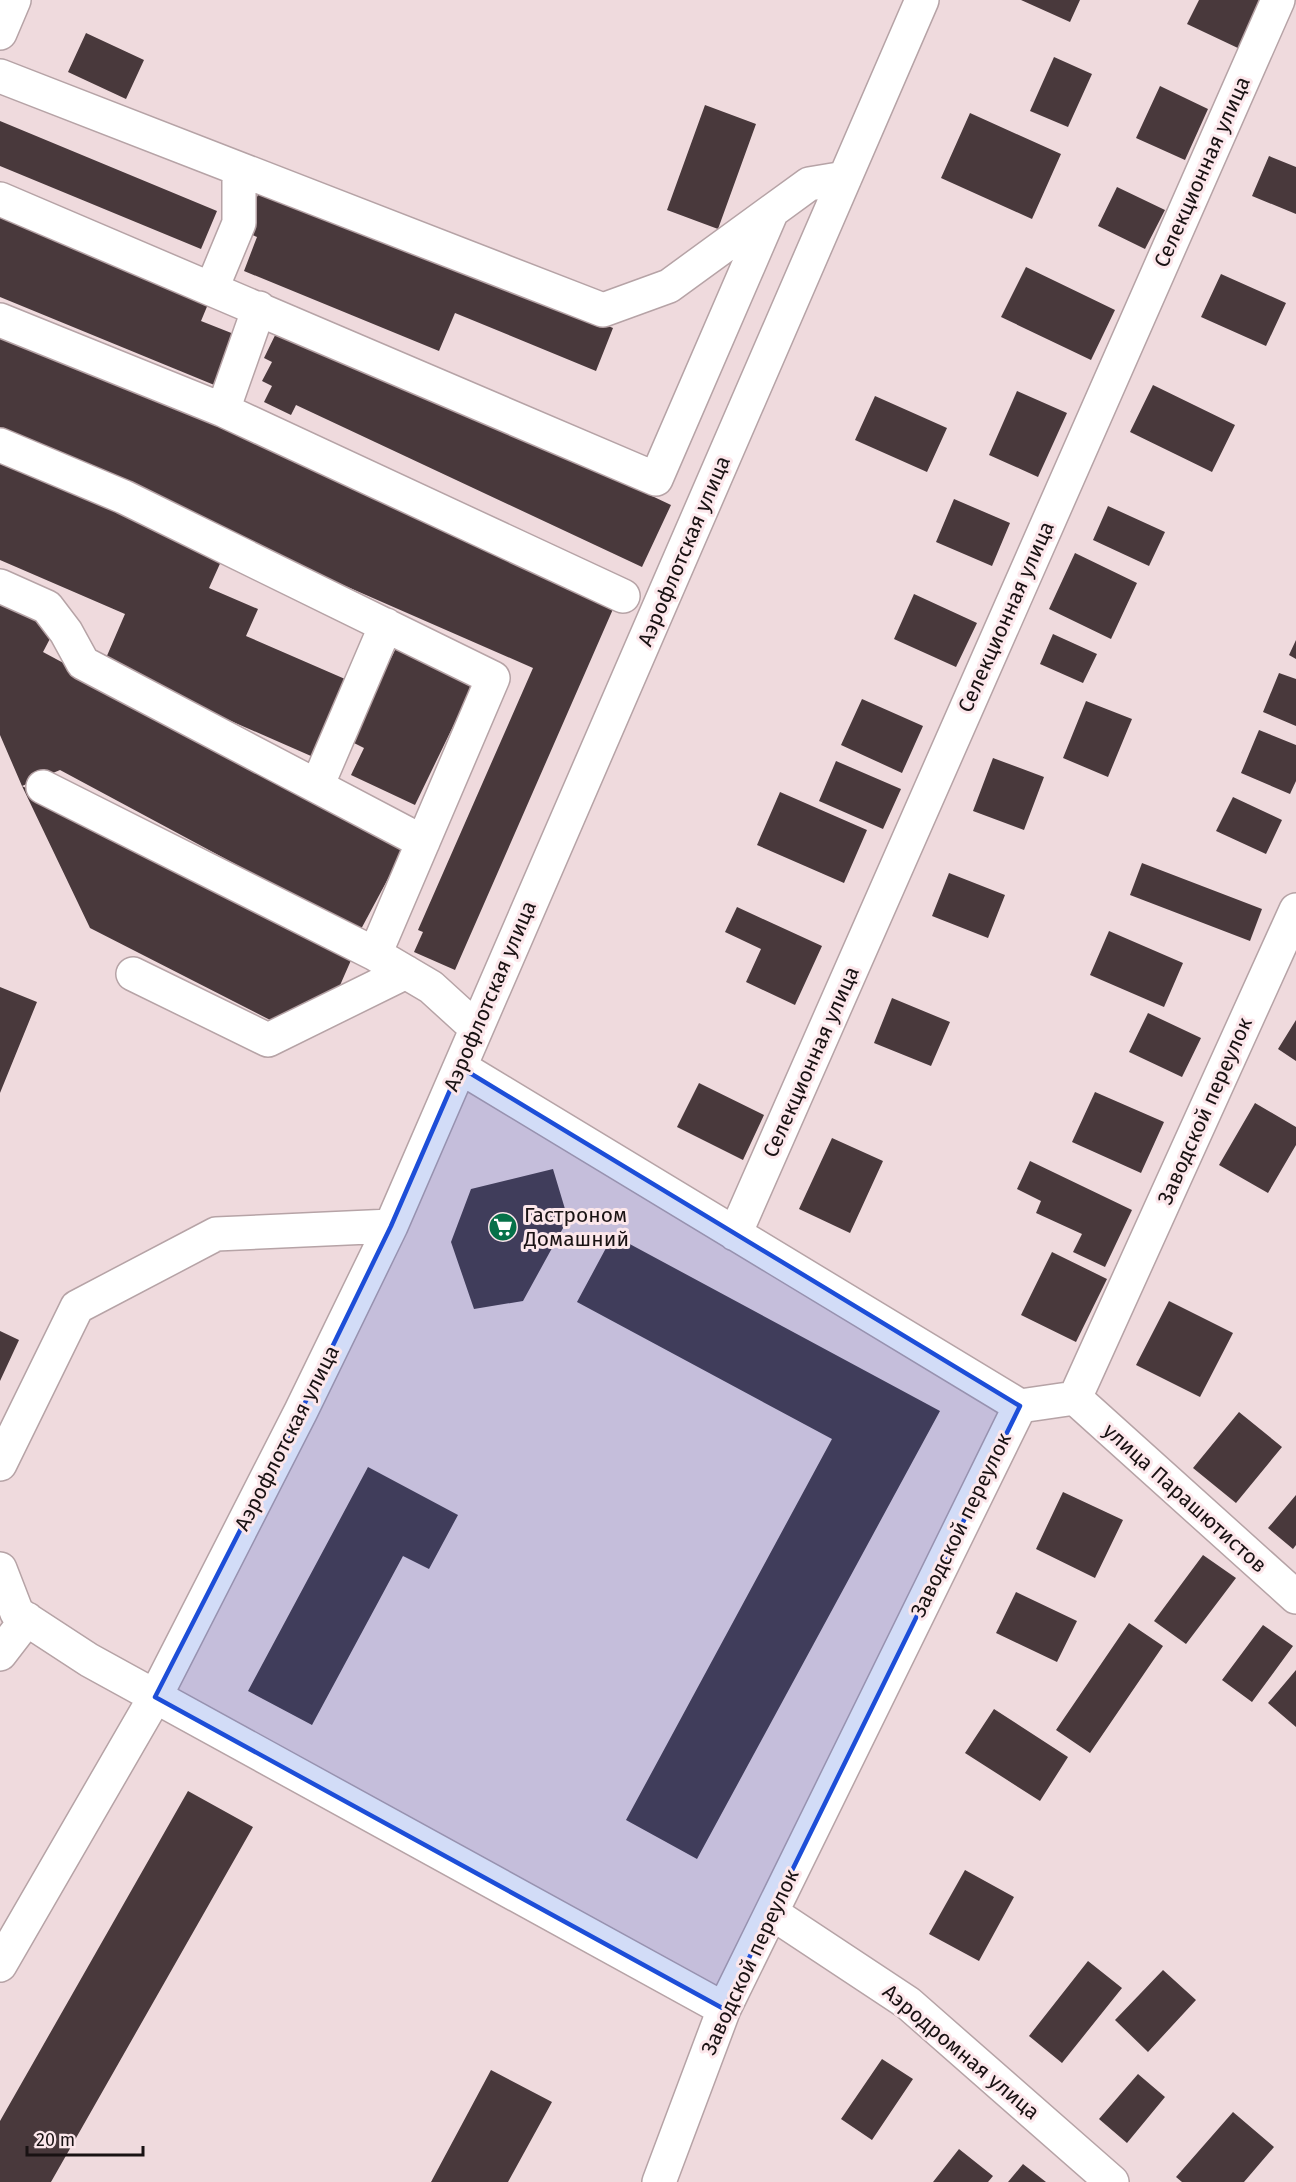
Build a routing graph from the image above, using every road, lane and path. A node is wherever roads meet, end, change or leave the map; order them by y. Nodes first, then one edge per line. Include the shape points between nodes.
1 (14, 0) edge
2 (922, 0) edge
3 (1278, 0) edge
4 (0, 33) edge
5 (0, 76) edge
6 (238, 169) junction
7 (845, 178) junction
8 (0, 199) edge
9 (772, 211) junction
10 (212, 288) junction
11 (259, 308) junction
12 (0, 320) edge
13 (223, 410) junction
14 (0, 445) edge
15 (0, 586) edge
16 (623, 596) dead end
17 (386, 625) junction
18 (317, 786) junction
19 (44, 787) dead end
20 (423, 842) junction
21 (1296, 910) edge
22 (375, 954) junction
23 (406, 972) junction
24 (133, 974) dead end
25 (476, 1028) junction
26 (460, 1067) junction
27 (391, 1226) junction
28 (735, 1234) junction
29 (1075, 1398) junction
30 (1020, 1406) junction
31 (0, 1464) edge
32 (0, 1569) edge
33 (1296, 1597) edge
34 (27, 1619) junction
35 (0, 1654) edge
36 (155, 1697) junction
37 (772, 1912) junction
38 (0, 1965) edge
39 (724, 2009) junction
40 (659, 2182) edge
41 (1112, 2182) edge

1 - 4 street
2 - 7 street, Аэрофлотская улица
3 - 28 street, Селекционная улица
5 - 6 street
6 - 9 street via 603,310 669,286
6 - 10 street via 239,223
7 - 9 street via 809,184
7 - 25 street, Аэрофлотская улица
8 - 10 street
9 - 11 street via 656,479
10 - 11 street
11 - 13 street
12 - 13 street
13 - 16 street
14 - 17 street via 124,497
15 - 18 street via 47,607 83,663
17 - 18 street
17 - 20 street via 493,678
18 - 20 street
19 - 22 street
20 - 22 street
21 - 29 street, Заводской переулок
22 - 23 street
23 - 24 street via 268,1040
23 - 25 street via 431,987
25 - 26 street, Аэрофлотская улица
26 - 27 street, Аэрофлотская улица
26 - 28 street
27 - 31 street via 216,1234 77,1307
27 - 36 street, Аэрофлотская улица
28 - 30 street
29 - 30 street
29 - 33 street, улица Парашютистов
30 - 37 street, Заводской переулок
32 - 34 street via 17,1613
34 - 35 street
34 - 36 street
36 - 38 street, Аэрофлотская улица
36 - 39 street
37 - 39 street, Заводской переулок
37 - 41 street, Аэродромная улица via 908,2003
39 - 40 street, Заводской переулок

